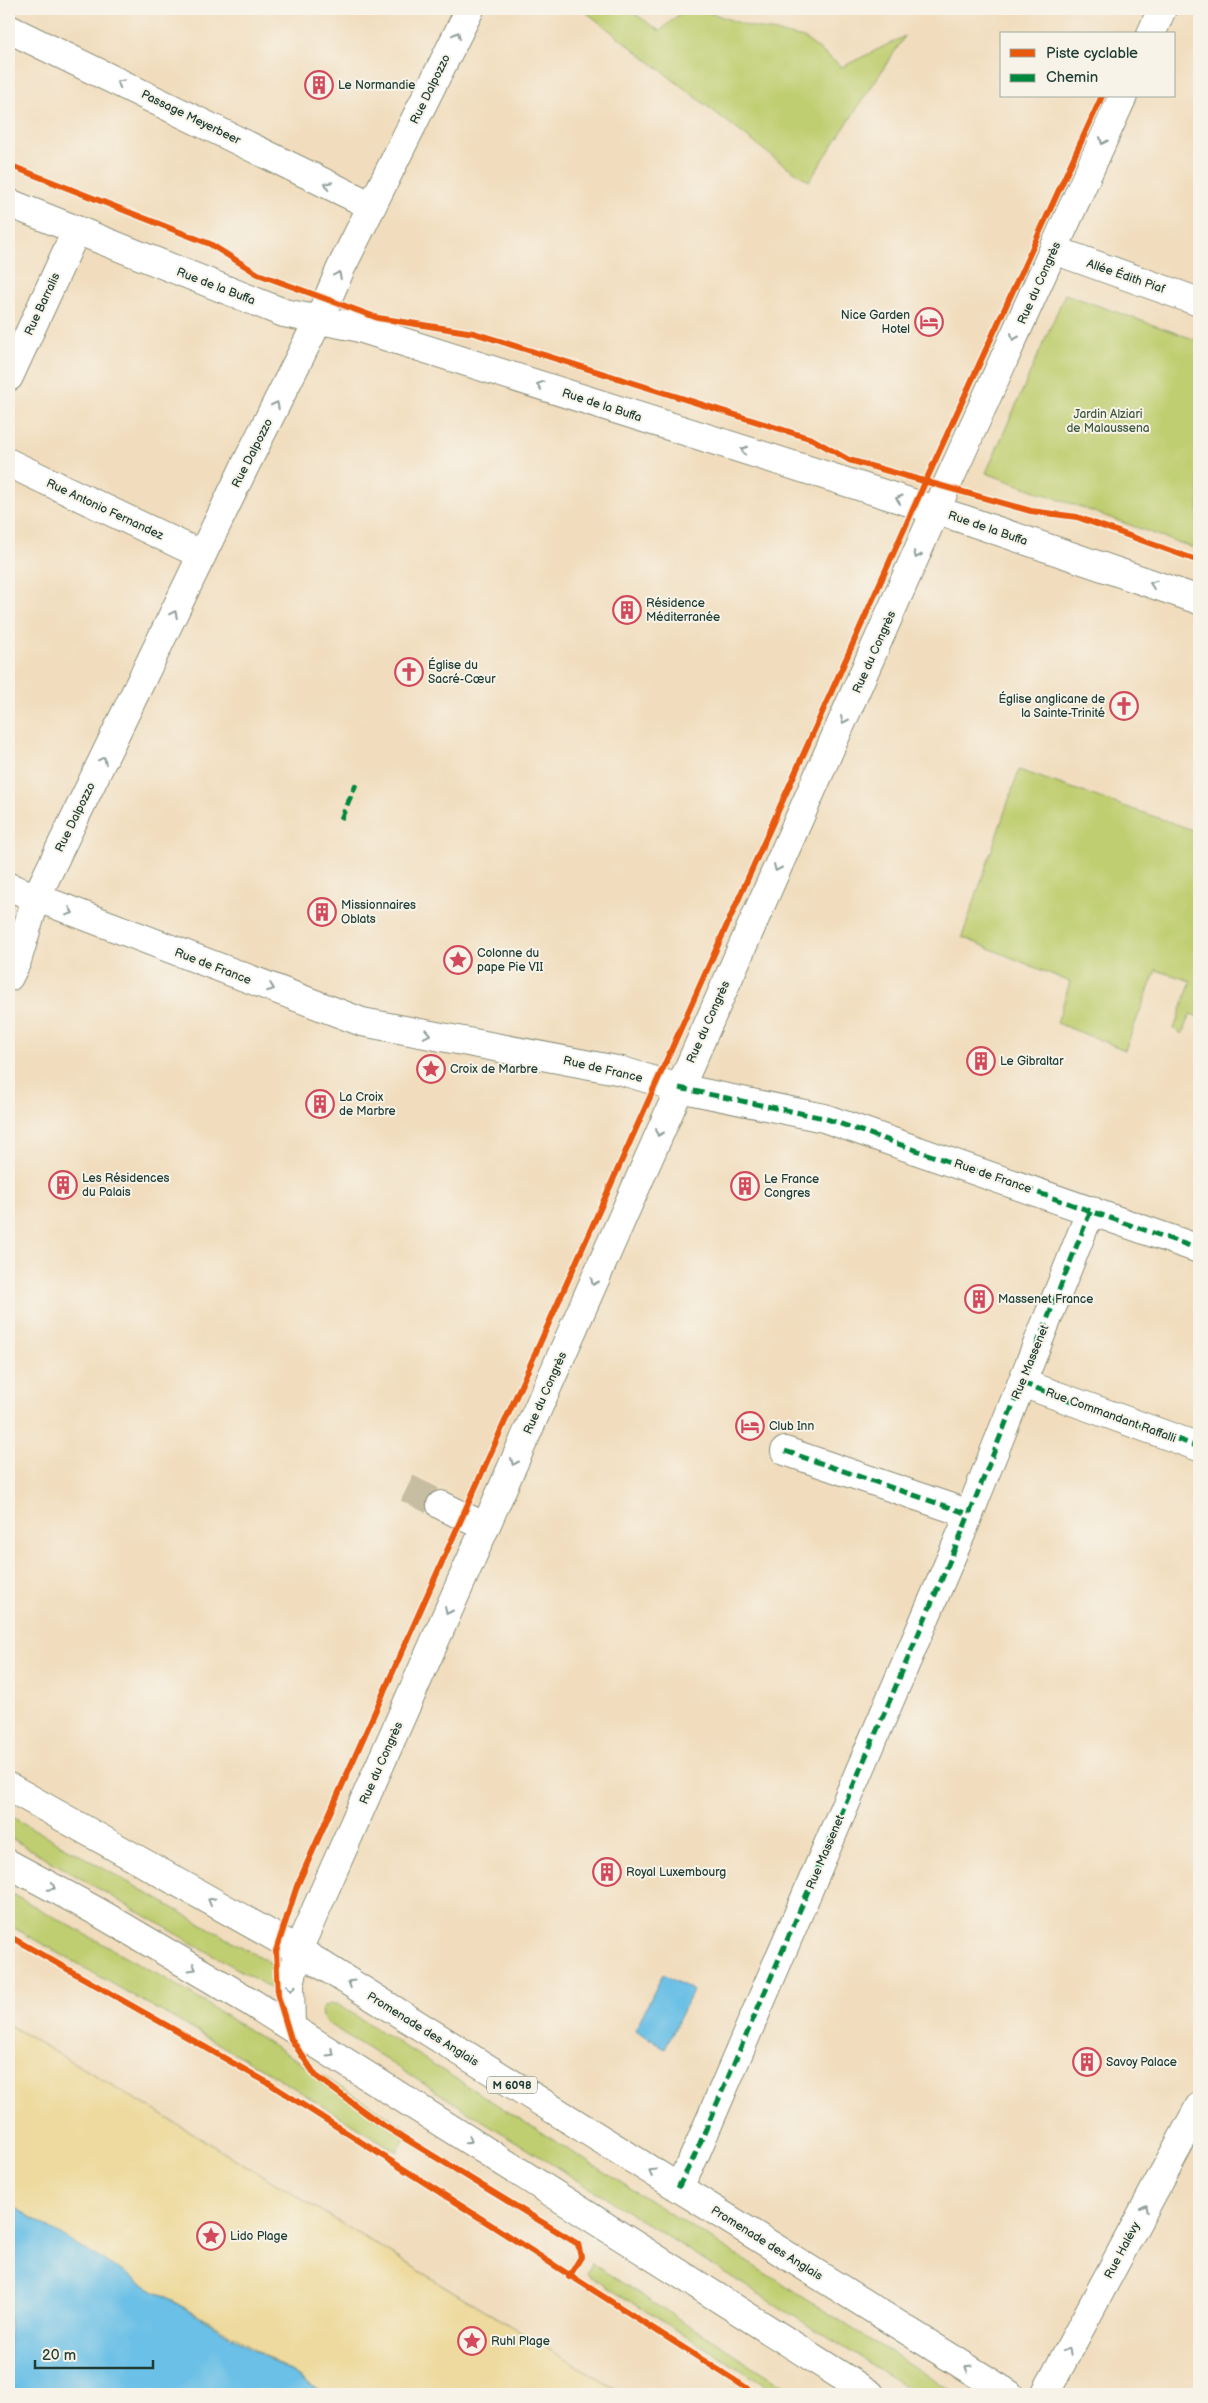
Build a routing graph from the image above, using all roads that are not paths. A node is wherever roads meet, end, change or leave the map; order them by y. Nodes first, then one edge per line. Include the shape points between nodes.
1 (470, 9) edge
2 (1162, 9) edge
3 (9, 28) edge
4 (1152, 32) edge
5 (1122, 98) edge
6 (9, 203) edge
7 (372, 206) junction
8 (76, 231) junction
9 (1054, 250) junction
10 (1199, 302) edge
11 (319, 319) junction
12 (9, 377) edge
13 (9, 463) edge
14 (936, 510) junction
15 (202, 555) junction
16 (1199, 600) edge
17 (9, 887) edge
18 (36, 898) junction
19 (9, 925) edge
20 (9, 977) edge
21 (679, 1088) junction
22 (1091, 1210) junction
23 (1199, 1249) edge
24 (1022, 1383) junction
25 (1199, 1447) edge
26 (785, 1451) dead end
27 (441, 1505) tunnel mouth
28 (965, 1523) junction
29 (485, 1527) junction
30 (9, 1787) edge
31 (9, 1864) edge
32 (298, 1950) junction
33 (291, 2027) junction
34 (1199, 2106) edge
35 (678, 2188) junction
36 (870, 2394) edge
37 (1009, 2394) edge
38 (1045, 2394) edge

7 -> 1 street, Rue Dalpozzo
2 - 4 street
7 -> 3 street, Passage Meyerbeer
5 -> 9 street, Rue du Congrès
6 - 8 street, Rue de la Buffa
11 -> 7 street, Rue Dalpozzo
8 - 11 street, Rue de la Buffa via 284,313
8 - 12 street, Rue Barralis
9 - 10 street, Allée Édith Piaf
9 -> 14 street, Rue du Congrès
14 -> 11 street, Rue de la Buffa via 356,327
15 -> 11 street, Rue Dalpozzo
13 - 15 street, Rue Antonio Fernandez
16 -> 14 street, Rue de la Buffa
14 -> 21 street, Rue du Congrès
18 -> 15 street, Rue Dalpozzo
17 - 18 street, Rue de France
18 - 19 street
18 - 20 street
18 -> 21 street, Rue de France via 362,1022 622,1071
21 - 22 street, Rue de France via 824,1118
21 -> 29 street, Rue du Congrès
22 - 23 street, Rue de France
22 - 24 street, Rue Massenet
24 - 25 street, Rue Commandant Raffalli
24 - 28 street, Rue Massenet
26 - 28 street
27 - 29 street
28 - 35 street, Rue Massenet
29 -> 32 street, Rue du Congrès
32 -> 30 street, Promenade des Anglais / M 6098
31 -> 33 street via 106,1917
32 -> 33 street, Rue du Congrès via 290,1984
35 -> 32 street, Promenade des Anglais / M 6098
33 -> 36 street
38 -> 34 street, Rue Halévy
37 -> 35 street, Promenade des Anglais / M 6098

